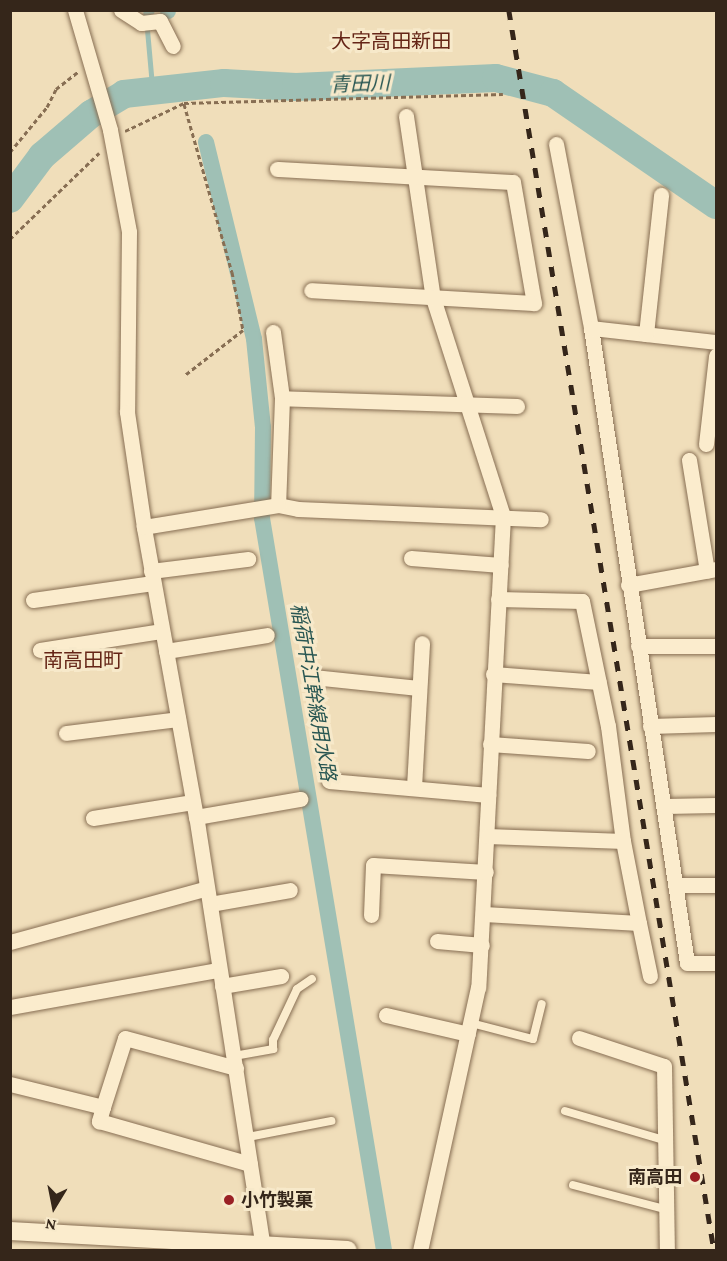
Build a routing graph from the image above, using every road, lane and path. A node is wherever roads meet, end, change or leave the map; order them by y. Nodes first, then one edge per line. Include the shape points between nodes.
1 (75, 10) edge
2 (121, 10) edge
3 (173, 46) dead end
4 (90, 66) junction
5 (503, 94) dead end
6 (184, 103) junction
7 (406, 116) dead end
8 (111, 135) junction
9 (556, 144) dead end
10 (10, 152) edge
11 (277, 169) dead end
12 (416, 177) junction
13 (661, 195) dead end
14 (10, 239) edge
15 (311, 290) dead end
16 (433, 298) junction
17 (591, 328) junction
18 (273, 332) dead end
19 (646, 334) junction
20 (717, 342) edge
21 (717, 356) edge
22 (185, 375) dead end
23 (282, 398) junction
24 (468, 404) junction
25 (517, 406) dead end
26 (706, 444) dead end
27 (689, 460) dead end
28 (278, 505) junction
29 (503, 516) junction
30 (542, 519) dead end
31 (144, 527) junction
32 (411, 558) dead end
33 (248, 559) dead end
34 (501, 565) junction
35 (712, 570) edge
36 (152, 577) junction
37 (628, 585) junction
38 (498, 599) junction
39 (33, 600) dead end
40 (162, 631) junction
41 (267, 636) dead end
42 (422, 642) dead end
43 (638, 646) junction
44 (717, 646) edge
45 (40, 650) dead end
46 (166, 651) junction
47 (493, 674) junction
48 (313, 677) dead end
49 (599, 682) junction
50 (418, 688) junction
51 (178, 719) junction
52 (717, 724) edge
53 (650, 726) junction
54 (66, 734) dead end
55 (490, 744) junction
56 (588, 752) dead end
57 (329, 781) dead end
58 (414, 787) junction
59 (488, 795) junction
60 (300, 799) dead end
61 (717, 805) edge
62 (665, 806) junction
63 (194, 809) junction
64 (93, 818) dead end
65 (488, 836) junction
66 (623, 841) junction
67 (486, 872) junction
68 (675, 885) junction
69 (717, 885) edge
70 (207, 888) junction
71 (290, 890) dead end
72 (210, 904) junction
73 (484, 914) junction
74 (371, 915) dead end
75 (639, 923) junction
76 (437, 940) dead end
77 (10, 942) edge
78 (482, 945) junction
79 (717, 963) edge
80 (218, 970) junction
81 (281, 976) dead end
82 (650, 976) dead end
83 (312, 979) dead end
84 (222, 986) junction
85 (542, 1005) dead end
86 (10, 1007) edge
87 (386, 1015) dead end
88 (469, 1029) junction
89 (579, 1038) dead end
90 (235, 1062) junction
91 (10, 1084) edge
92 (103, 1107) junction
93 (565, 1111) dead end
94 (331, 1122) dead end
95 (248, 1137) junction
96 (667, 1141) junction
97 (250, 1164) junction
98 (573, 1185) dead end
99 (668, 1210) junction
100 (10, 1231) edge
101 (263, 1249) edge
102 (347, 1251) edge
103 (420, 1251) edge
104 (667, 1251) edge

1 - 4 street
2 - 3 street via 148,23 160,21
4 - 8 street
4 - 10 path via 56,89 47,107
5 - 6 path
6 - 8 path
6 - 22 path via 232,272 243,330
7 - 12 street
8 - 14 path
8 - 31 street via 129,232 127,412
9 - 17 street
11 - 12 street
12 - 16 street
12 - 16 street via 513,182 534,303
13 - 19 street
15 - 16 street
16 - 24 street
17 - 19 street
17 - 37 street
18 - 23 street
19 - 20 street
21 - 26 street
23 - 24 street
23 - 28 street
24 - 25 street
24 - 29 street
27 - 35 street
28 - 29 street via 298,510
28 - 31 street
29 - 30 street
29 - 34 street
31 - 36 street
32 - 34 street
33 - 36 street
34 - 38 street
35 - 37 street
36 - 39 street
36 - 40 street
37 - 43 street
38 - 47 street
38 - 49 street via 582,601
40 - 45 street
40 - 46 street
41 - 46 street
42 - 50 street
43 - 44 street
43 - 53 street
46 - 51 street
47 - 49 street
47 - 55 street
48 - 50 street
49 - 66 street
50 - 58 street
51 - 54 street
51 - 63 street
52 - 53 street
53 - 62 street
55 - 56 street
55 - 59 street
57 - 58 street
58 - 59 street
59 - 65 street
60 - 63 street
61 - 62 street
62 - 68 street
63 - 64 street
63 - 70 street
65 - 66 street
65 - 67 street
66 - 75 street
67 - 73 street
67 - 74 street via 374,865
68 - 69 street
68 - 79 street via 687,963
70 - 72 street
70 - 77 street
71 - 72 street
72 - 80 street
73 - 75 street
73 - 78 street
75 - 82 street
76 - 78 street
78 - 88 street
80 - 84 street
80 - 86 street
81 - 84 street
83 - 90 lane via 297,989 273,1040 273,1049
84 - 90 street
85 - 88 lane via 533,1039
87 - 88 street
88 - 103 street
89 - 96 street via 664,1066
90 - 92 street via 124,1038
90 - 95 street
91 - 92 street
92 - 97 street via 99,1121
93 - 96 lane
94 - 95 lane
95 - 97 street
96 - 99 street
97 - 101 street
98 - 99 lane
99 - 104 street
100 - 101 street
101 - 102 street

